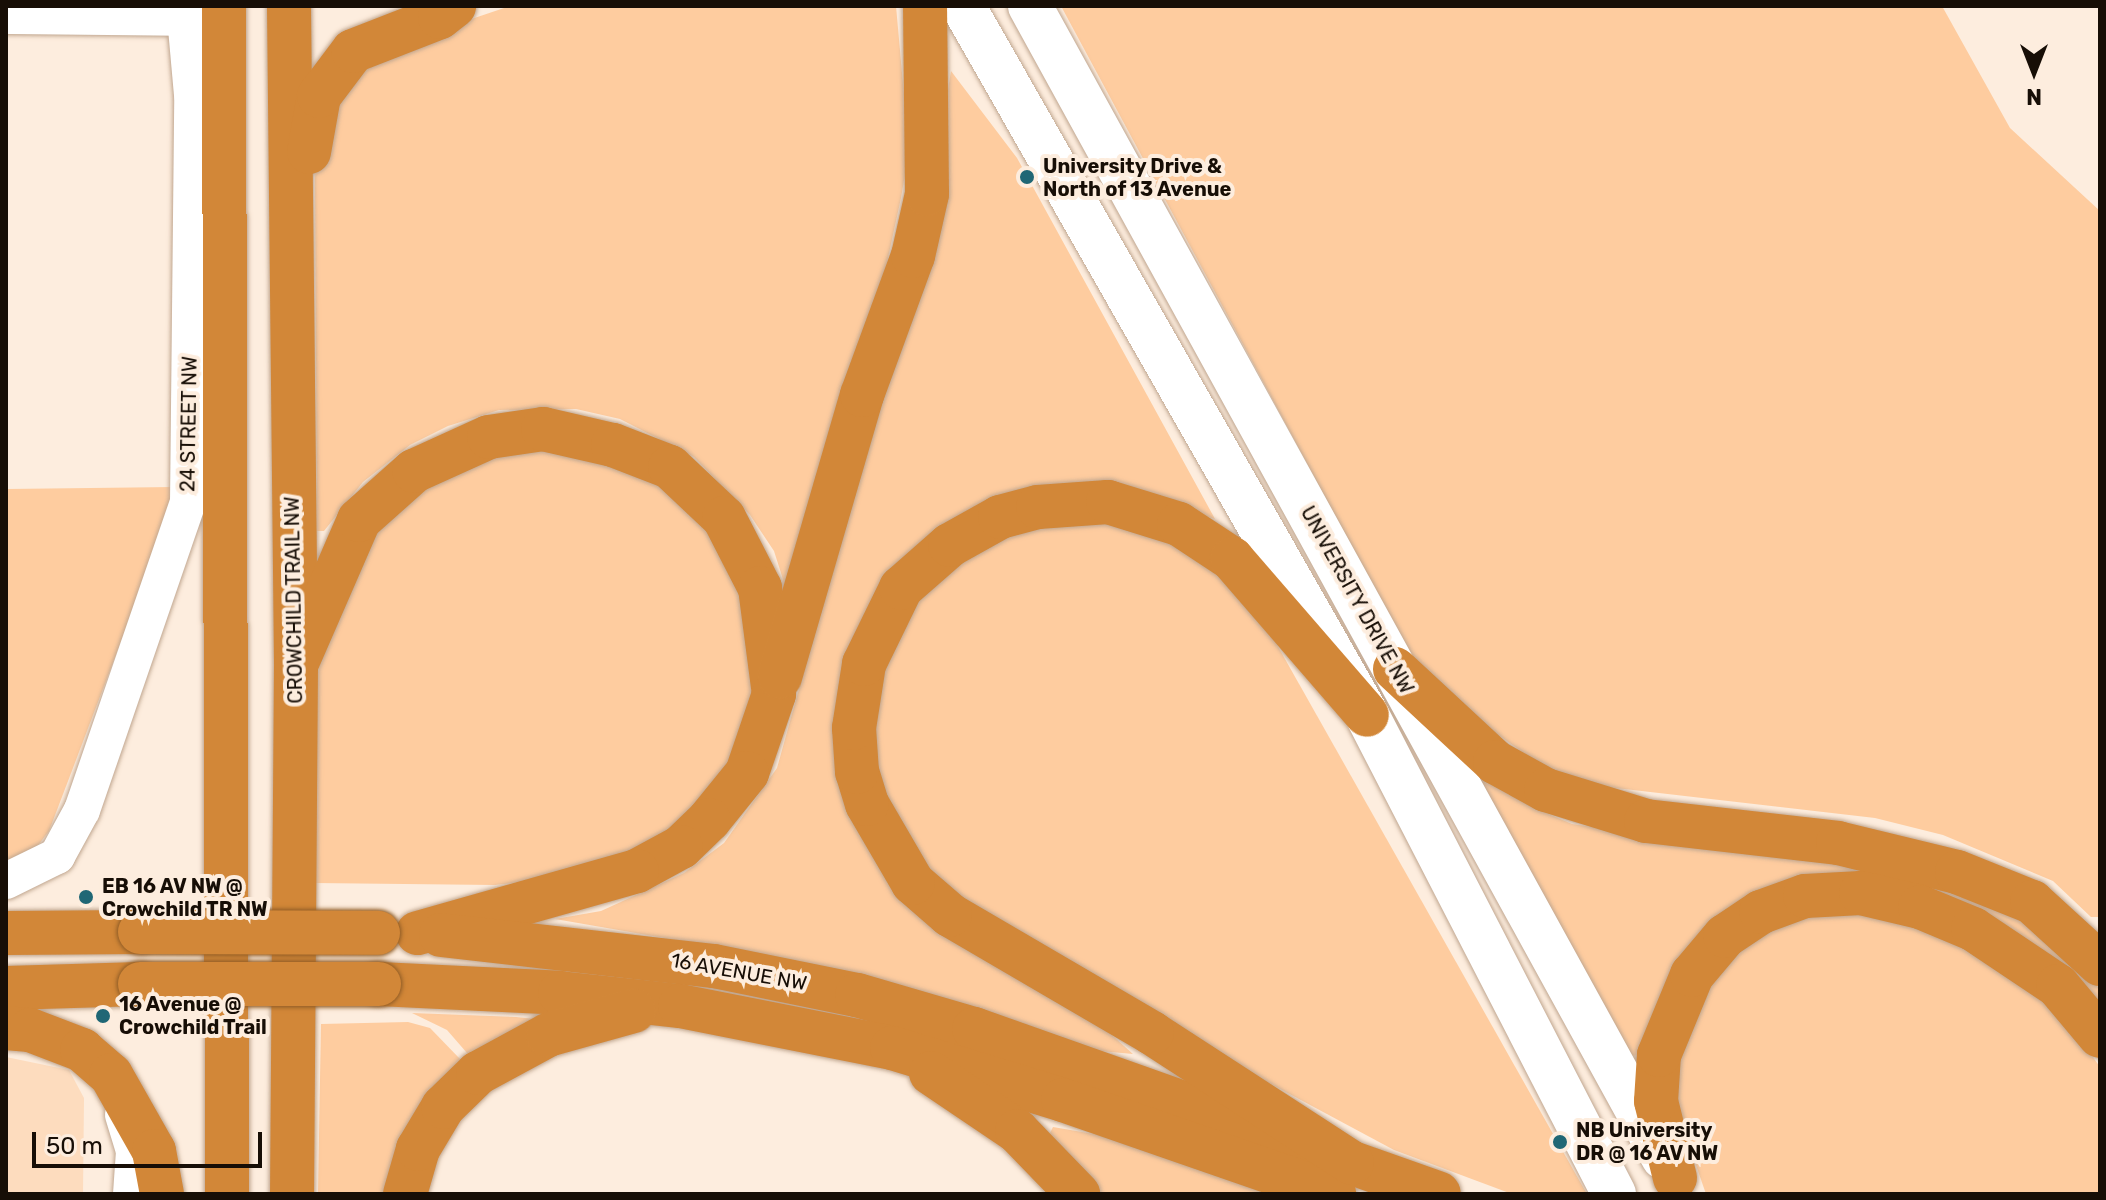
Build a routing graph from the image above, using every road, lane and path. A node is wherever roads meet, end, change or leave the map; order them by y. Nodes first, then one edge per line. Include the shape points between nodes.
1 (289, 6) edge
2 (454, 6) edge
3 (925, 6) edge
4 (963, 6) edge
5 (1030, 6) edge
6 (197, 10) edge
7 (6, 16) edge
8 (289, 220) junction
9 (296, 665) junction
10 (1395, 669) junction
11 (774, 694) junction
12 (1367, 715) junction
13 (6, 881) edge
14 (6, 933) edge
15 (398, 933) junction
16 (2100, 964) edge
17 (6, 988) edge
18 (680, 1006) junction
19 (6, 1028) edge
20 (2100, 1036) edge
21 (892, 1048) junction
22 (111, 1075) junction
23 (1343, 1178) edge
24 (1679, 1186) edge
25 (131, 1194) edge
26 (162, 1194) edge
27 (227, 1194) edge
28 (292, 1194) edge
29 (405, 1194) edge
30 (1078, 1194) edge
31 (1439, 1194) edge
32 (1614, 1194) edge

1 - 8 highway, CROWCHILD TRAIL NW
2 - 8 highway via 440,17 353,51 333,72 319,96
3 - 11 highway via 927,194 913,256 862,395
4 - 12 street
5 - 10 street, UNIVERSITY DRIVE NW
6 - 7 street
6 - 13 street, 24 STREET NW via 188,503 82,810 57,856
6 - 27 highway via 228,947
8 - 9 highway, CROWCHILD TRAIL NW
9 - 11 highway via 359,520 414,471 489,437 543,429 613,445 670,467 724,518 760,588
9 - 28 highway, CROWCHILD TRAIL NW
10 - 16 highway via 1495,762 1546,790 1646,821 1838,843 1957,872 2032,902
10 - 24 street, UNIVERSITY DRIVE NW
11 - 15 highway via 747,773 681,847 637,871
12 - 23 highway via 1232,559 1179,524 1108,502 1038,507 1000,517 950,545 901,588 864,664 854,728 857,772 867,804 913,883 950,915 1152,1033
12 - 32 street
14 - 15 highway, 16 AVENUE NW, bridge
15 - 23 highway, 16 AVENUE NW via 644,955 857,995 988,1034
17 - 18 highway, 16 AVENUE NW, bridge via 379,984 533,991
18 - 21 highway, 16 AVENUE NW
18 - 29 highway via 611,1013 502,1055 443,1107 418,1149
19 - 22 highway via 30,1030 82,1050
20 - 24 highway via 2058,986 1973,929 1920,907 1861,893 1805,896 1761,912 1725,936 1692,975 1659,1055 1656,1101
21 - 23 highway, 16 AVENUE NW
21 - 30 highway via 1017,1131
22 - 25 street via 134,1151
22 - 26 highway via 154,1151
23 - 31 highway, 16 AVENUE NW

